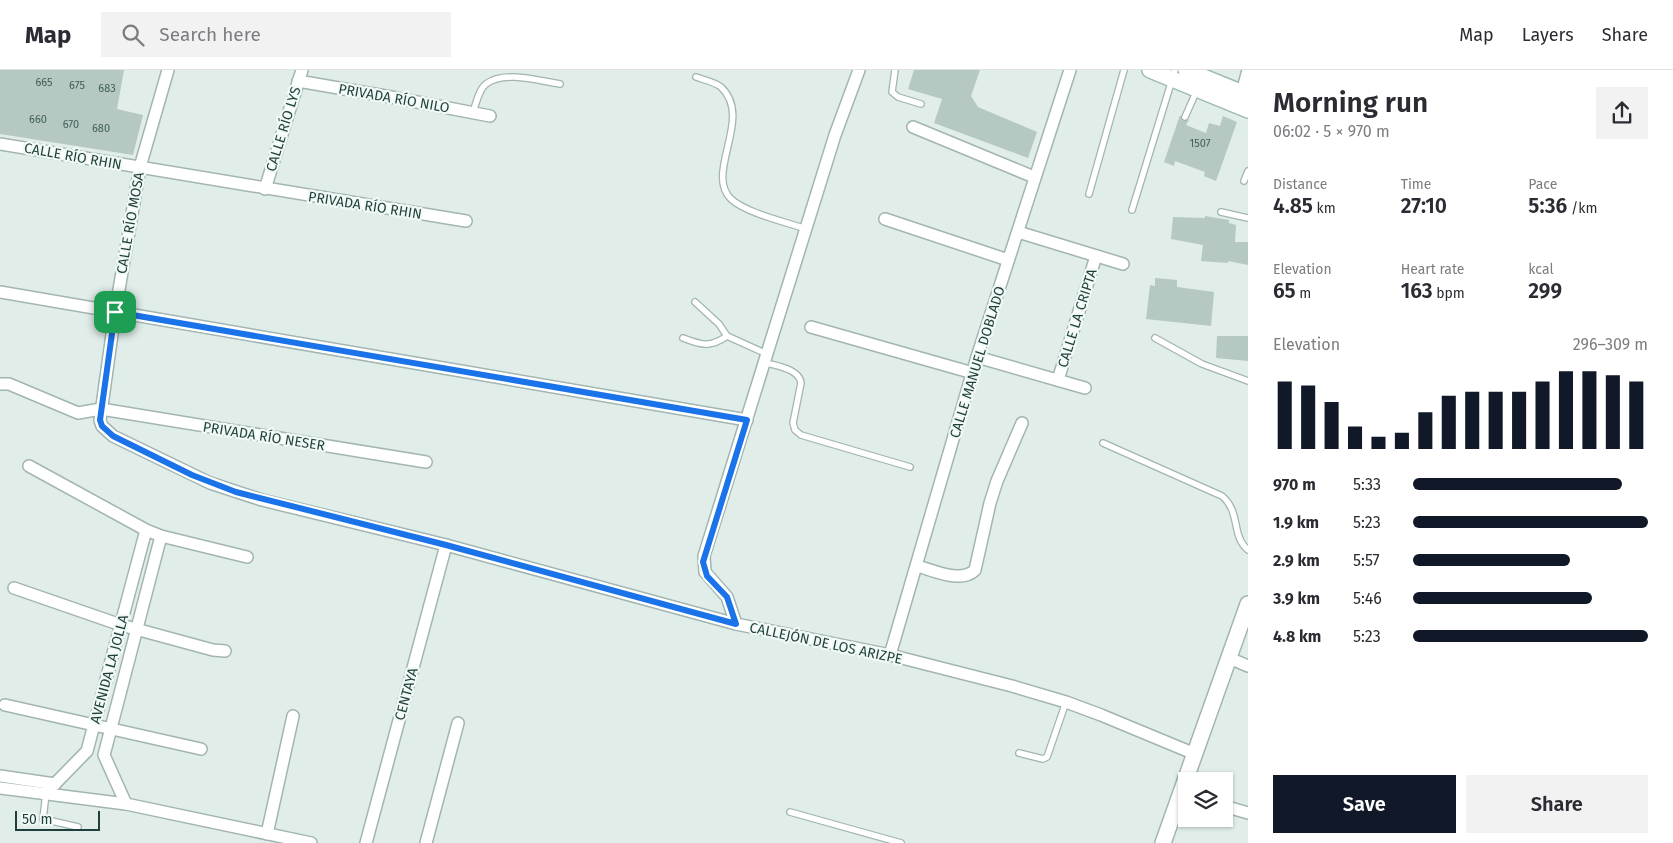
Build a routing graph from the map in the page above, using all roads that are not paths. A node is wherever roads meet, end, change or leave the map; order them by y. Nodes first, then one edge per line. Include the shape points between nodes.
1 (168, 70) edge
2 (859, 70) edge
3 (895, 70) edge
4 (1070, 70) edge
5 (1124, 70) edge
6 (1150, 70) edge
7 (1186, 70) edge
8 (1248, 70) edge
9 (1173, 75) edge
10 (300, 76) edge
11 (696, 77) dead end
12 (560, 84) dead end
13 (1197, 90) junction
14 (1244, 101) edge
15 (921, 104) dead end
16 (472, 113) junction
17 (490, 116) dead end
18 (1185, 117) dead end
19 (913, 127) dead end
20 (0, 144) edge
21 (140, 167) junction
22 (1248, 172) edge
23 (1034, 177) junction
24 (1244, 181) dead end
25 (265, 189) junction
26 (1089, 194) dead end
27 (1132, 210) dead end
28 (1221, 212) dead end
29 (1248, 218) edge
30 (885, 219) dead end
31 (466, 221) dead end
32 (806, 229) junction
33 (1018, 232) junction
34 (1096, 256) junction
35 (1008, 260) junction
36 (1123, 264) dead end
37 (0, 292) edge
38 (695, 302) dead end
39 (115, 312) junction
40 (811, 327) dead end
41 (727, 336) junction
42 (683, 338) dead end
43 (1155, 338) dead end
44 (977, 356) junction
45 (765, 358) junction
46 (972, 374) junction
47 (1058, 380) junction
48 (1248, 381) edge
49 (0, 384) edge
50 (1085, 388) dead end
51 (101, 409) junction
52 (747, 420) junction
53 (1022, 423) dead end
54 (1102, 443) dead end
55 (426, 462) dead end
56 (29, 466) dead end
57 (910, 467) dead end
58 (146, 530) junction
59 (161, 536) junction
60 (446, 545) junction
61 (1248, 550) edge
62 (247, 557) dead end
63 (917, 566) junction
64 (14, 588) dead end
65 (1248, 604) edge
66 (736, 624) junction
67 (121, 625) junction
68 (136, 630) junction
69 (225, 651) dead end
70 (890, 655) junction
71 (1229, 658) junction
72 (1248, 666) edge
73 (1066, 702) junction
74 (5, 705) dead end
75 (293, 716) dead end
76 (458, 723) dead end
77 (94, 725) junction
78 (111, 728) junction
79 (201, 749) dead end
80 (87, 751) junction
81 (1019, 753) dead end
82 (1195, 754) junction
83 (104, 755) junction
84 (1190, 772) edge
85 (0, 776) edge
86 (55, 784) junction
87 (1, 789) edge
88 (46, 793) junction
89 (126, 804) junction
90 (1178, 809) edge
91 (1233, 809) edge
92 (790, 812) dead end
93 (1248, 813) edge
94 (78, 827) dead end
95 (267, 834) junction
96 (311, 843) edge
97 (366, 843) edge
98 (426, 843) edge
99 (901, 843) edge
100 (1164, 843) edge

1 - 21 street, CALLE RÍO MOSA
2 - 32 street
3 - 15 lane via 892,92
4 - 23 street, CALLE MANUEL DOBLADO via 1047,127
5 - 26 lane
6 - 9 street
7 - 14 street
8 - 14 street
9 - 13 street
9 - 27 lane
10 - 16 street, PRIVADA RÍO NILO
10 - 25 street, CALLE RÍO LYS
11 - 32 lane via 719,86 730,98 734,116 723,185 731,199 752,211
12 - 16 lane via 512,76 498,78 485,84
13 - 14 street
13 - 18 lane
16 - 17 street, PRIVADA RÍO NILO
19 - 23 street
20 - 21 street, CALLE RÍO RHIN
21 - 25 street, CALLE RÍO RHIN
21 - 39 street, CALLE RÍO MOSA
22 - 24 lane
23 - 33 street, CALLE MANUEL DOBLADO
25 - 31 street, PRIVADA RÍO RHIN
28 - 29 lane
30 - 35 street
32 - 45 street
33 - 34 street
33 - 35 street, CALLE MANUEL DOBLADO
34 - 36 street
34 - 47 street, CALLE LA CRIPTA
35 - 44 street, CALLE MANUEL DOBLADO
37 - 39 street
38 - 41 lane
39 - 51 street, CALLE RÍO MOSA
39 - 52 street
40 - 46 street
41 - 42 lane via 717,343 701,345
41 - 45 lane
43 - 48 lane via 1202,364
44 - 46 street, CALLE MANUEL DOBLADO
44 - 47 street
45 - 52 street
45 - 57 lane via 800,377 793,423 801,435
46 - 63 street, CALLE MANUEL DOBLADO
47 - 50 street
49 - 51 street, PRIVADA RÍO NESER via 9,384 78,413
51 - 55 street, PRIVADA RÍO NESER
51 - 60 street, CALLEJÓN DE LOS ARIZPE via 102,426 113,436 210,482 262,500
52 - 66 street via 703,562 707,576 727,597
53 - 63 street via 990,503 976,570 969,575 956,576
54 - 61 lane via 1222,496 1232,506 1240,542
56 - 58 street
58 - 59 street
58 - 67 street, AVENIDA LA JOLLA
59 - 62 street
59 - 68 street, AVENIDA LA JOLLA
60 - 66 street, CALLEJÓN DE LOS ARIZPE
60 - 97 street, CENTAYA
63 - 70 street, CALLE MANUEL DOBLADO
64 - 67 street
65 - 71 street
66 - 70 street, CALLEJÓN DE LOS ARIZPE
67 - 68 street
67 - 77 street, AVENIDA LA JOLLA
68 - 69 street
68 - 78 street, AVENIDA LA JOLLA
70 - 73 street, CALLEJÓN DE LOS ARIZPE
71 - 72 street
71 - 82 street
73 - 81 lane via 1047,757 1043,759
73 - 82 street, CALLEJÓN DE LOS ARIZPE
74 - 77 street
75 - 95 street
76 - 98 street
77 - 78 street
77 - 80 street, AVENIDA LA JOLLA
78 - 79 street
78 - 83 street, AVENIDA LA JOLLA
80 - 83 street
80 - 86 street, AVENIDA LA JOLLA
82 - 84 street
83 - 89 street
85 - 86 street
86 - 88 street, AVENIDA LA JOLLA
87 - 88 street
88 - 89 street
88 - 94 lane via 43,819
89 - 95 street
90 - 100 street
91 - 93 street
92 - 99 lane
95 - 96 street

